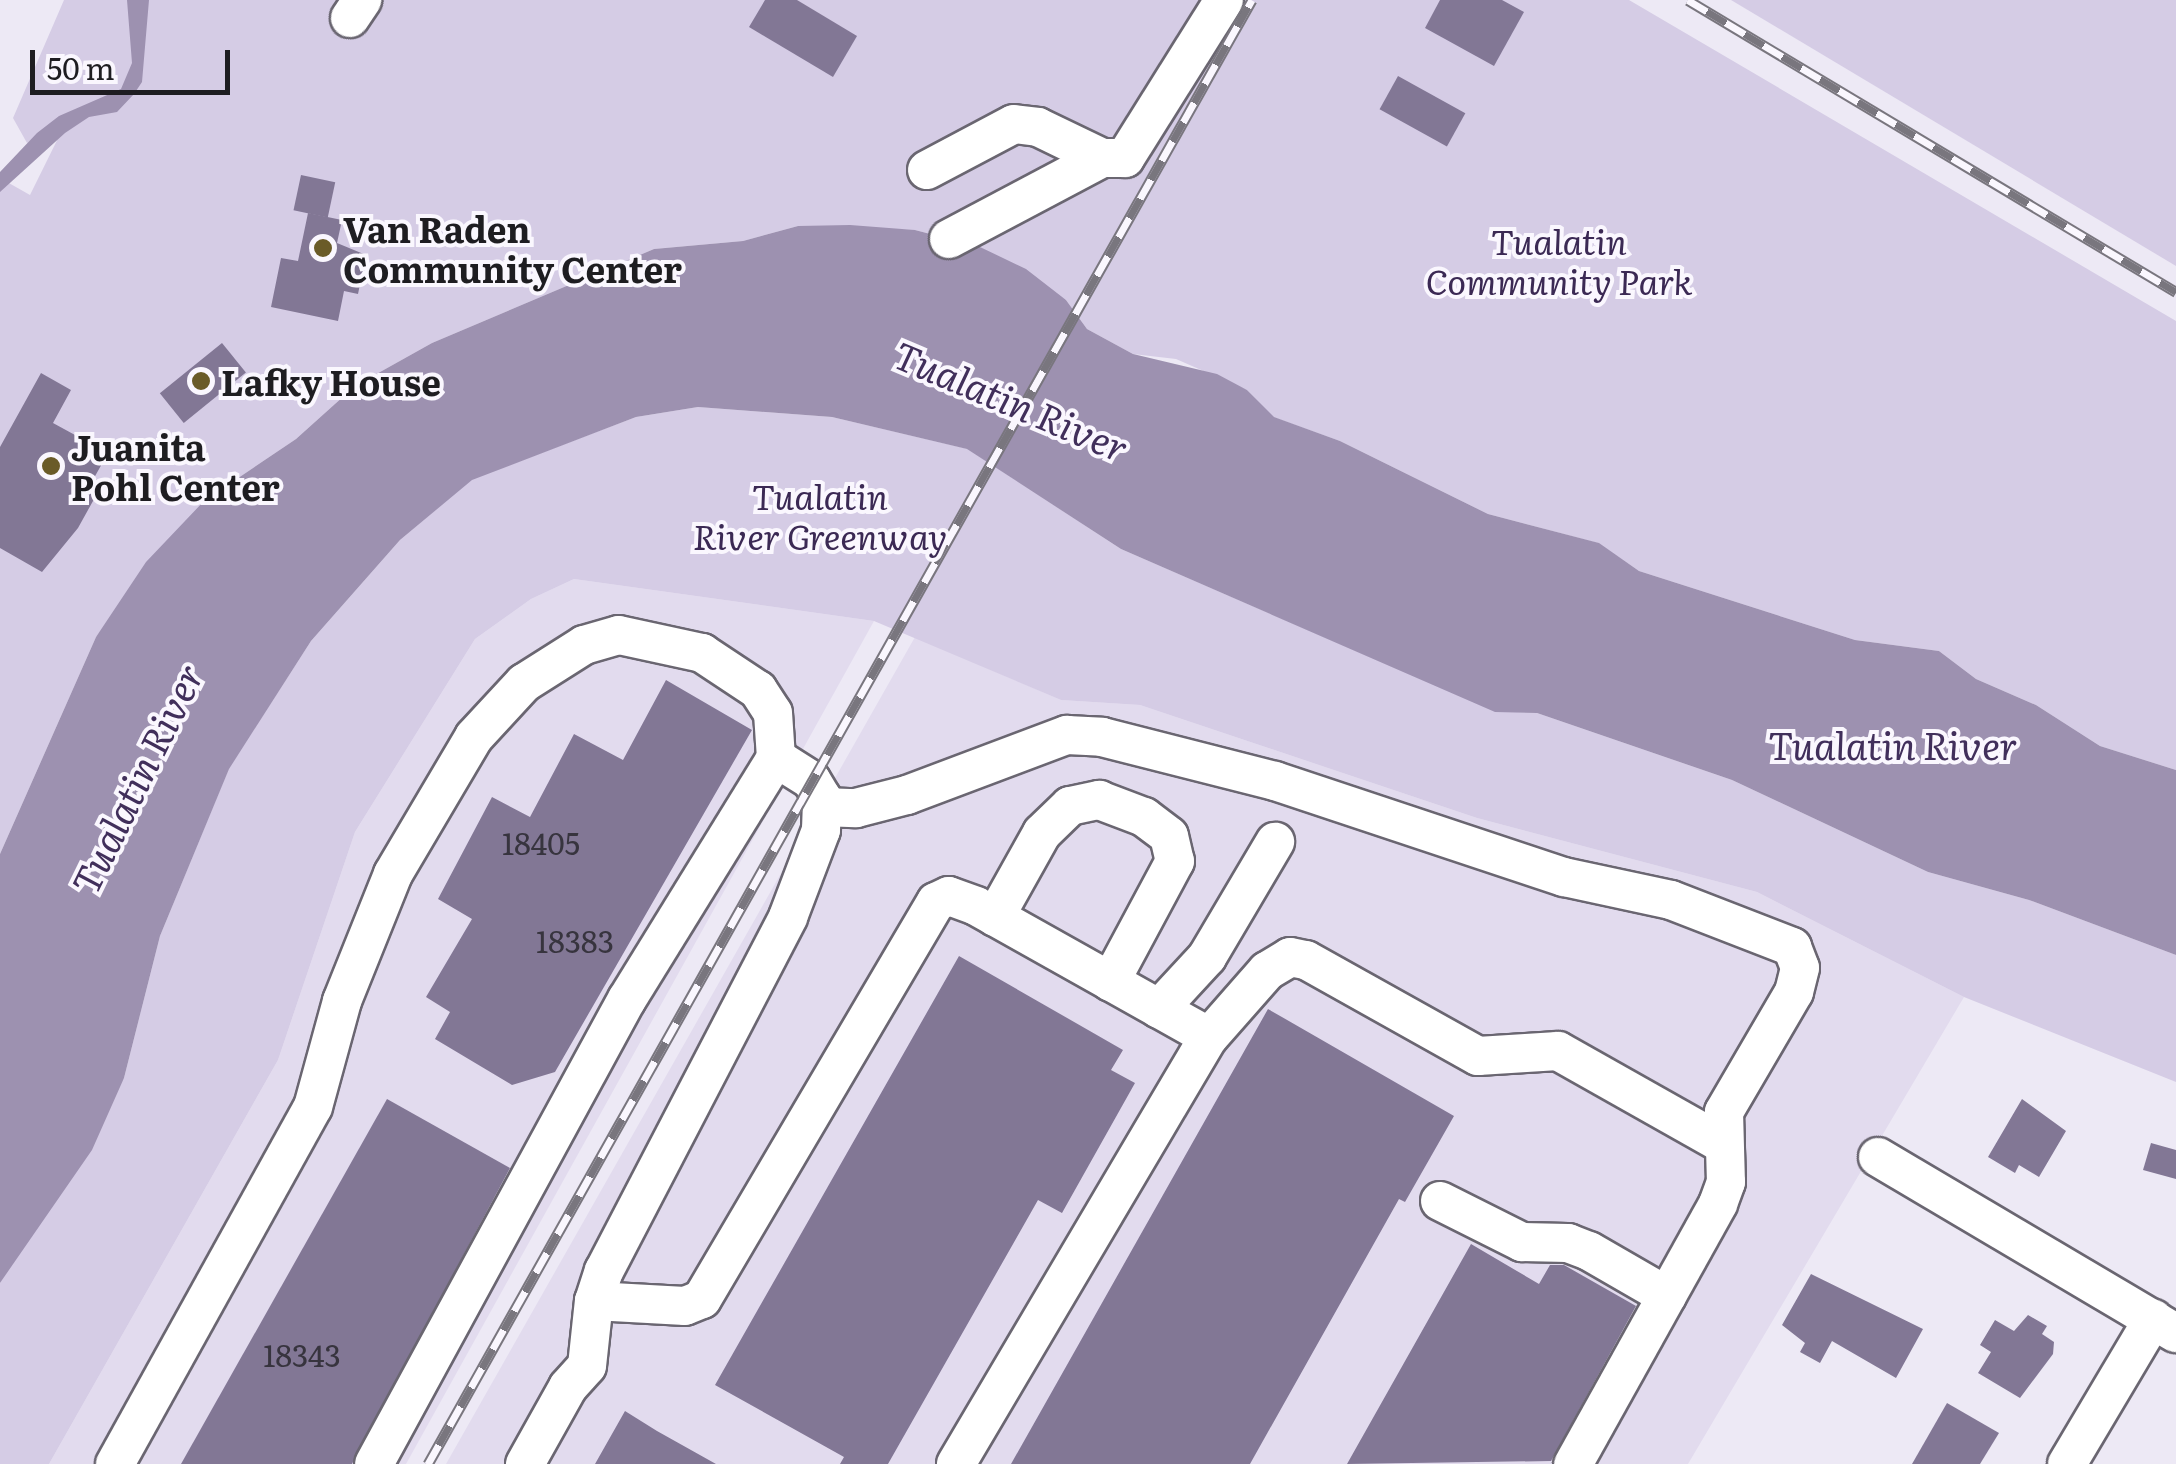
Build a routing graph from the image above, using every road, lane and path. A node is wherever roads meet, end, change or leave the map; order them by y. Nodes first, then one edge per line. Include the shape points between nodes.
1 (1224, 0) edge
2 (1114, 158) junction
3 (927, 170) dead end
4 (948, 239) dead end
5 (776, 758) junction
6 (822, 807) junction
7 (1275, 842) dead end
8 (995, 917) junction
9 (1110, 982) junction
10 (1158, 1009) junction
11 (1209, 1038) junction
12 (1723, 1144) junction
13 (1878, 1157) dead end
14 (1440, 1202) dead end
15 (1667, 1296) junction
16 (594, 1300) junction
17 (2164, 1326) edge
18 (115, 1464) edge
19 (374, 1464) edge
20 (525, 1464) edge
21 (956, 1464) edge
22 (1573, 1464) edge
23 (2067, 1464) edge

1 - 2 street
2 - 3 street via 1014,124
2 - 4 street
5 - 6 street via 811,780
5 - 18 street via 773,713 758,690 702,653 665,642 619,635 584,646 524,682 496,709 440,789 394,874 342,1001 312,1108
5 - 19 street via 627,999
6 - 12 street via 856,808 907,795 1067,735 1102,737 1168,749 1546,872 1672,900 1776,935 1792,946 1800,968 1794,992 1724,1112
6 - 16 street via 821,830 788,917
7 - 10 street via 1207,958
8 - 9 street
8 - 9 street via 1042,833 1070,806 1099,800 1144,818 1169,836 1175,861
8 - 16 street via 949,896 936,902 702,1299 686,1306
9 - 10 street
10 - 11 street
11 - 12 street via 1267,971 1290,957 1306,960 1478,1056 1558,1051
11 - 21 street
12 - 15 street via 1726,1182 1718,1204
13 - 17 street
14 - 15 street via 1522,1242 1547,1240 1588,1251
15 - 22 street
16 - 20 street via 588,1366 568,1387
17 - 23 street

